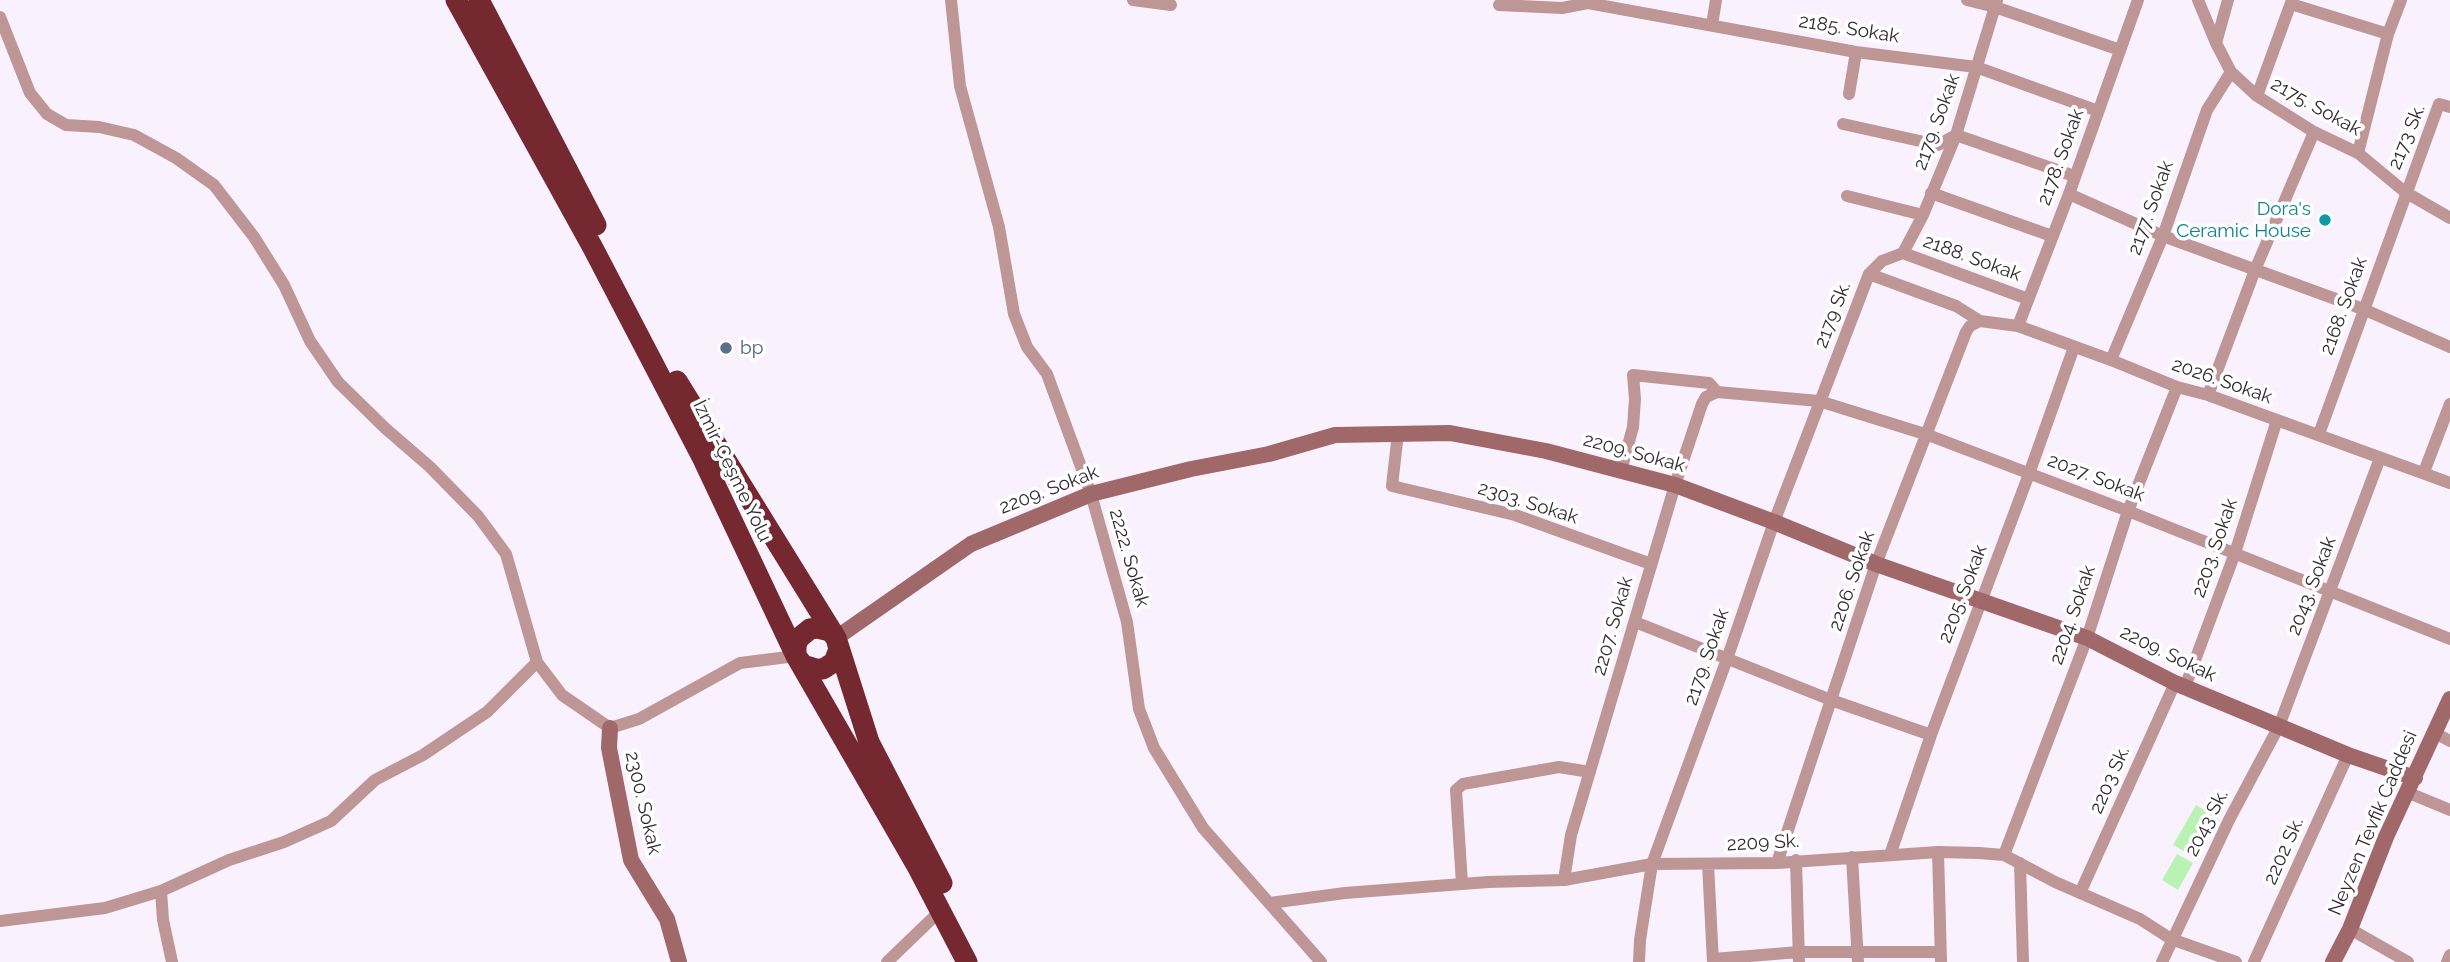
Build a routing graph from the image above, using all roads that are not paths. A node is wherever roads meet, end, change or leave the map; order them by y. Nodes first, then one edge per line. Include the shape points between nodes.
1 (456, 0) edge
2 (479, 0) edge
3 (951, 0) edge
4 (1133, 0) edge
5 (1716, 0) edge
6 (1967, 0) edge
7 (2138, 0) edge
8 (2199, 0) edge
9 (2228, 0) edge
10 (2401, 0) edge
11 (1588, 1) edge
12 (2291, 2) edge
13 (1996, 3) edge
14 (1171, 5) dead end
15 (1499, 5) dead end
16 (0, 17) edge
17 (1712, 24) junction
18 (2388, 34) junction
19 (2216, 43) junction
20 (2120, 50) junction
21 (1856, 52) junction
22 (1976, 67) junction
23 (2231, 72) junction
24 (1849, 94) dead end
25 (2257, 96) junction
26 (2450, 107) edge
27 (2098, 111) junction
28 (1843, 124) dead end
29 (2314, 132) junction
30 (1956, 135) junction
31 (2358, 153) junction
32 (2074, 176) junction
33 (2405, 192) junction
34 (1931, 193) junction
35 (2068, 194) junction
36 (1847, 196) dead end
37 (1923, 215) junction
38 (2450, 218) edge
39 (2052, 236) junction
40 (2162, 236) junction
41 (1903, 253) junction
42 (2255, 270) junction
43 (1869, 274) junction
44 (2028, 299) junction
45 (2363, 309) junction
46 (1980, 321) junction
47 (2018, 327) junction
48 (2074, 347) junction
49 (2450, 347) edge
50 (2111, 360) junction
51 (1832, 369) joint
52 (2177, 387) junction
53 (1717, 391) junction
54 (2208, 395) junction
55 (1819, 401) junction
56 (2450, 404) edge
57 (2277, 420) junction
58 (1398, 433) junction
59 (2319, 434) junction
60 (1928, 435) junction
61 (2380, 458) junction
62 (1621, 471) junction
63 (2424, 472) junction
64 (2029, 474) junction
65 (2450, 482) edge
66 (1675, 485) junction
67 (1091, 494) junction
68 (2128, 511) junction
69 (1774, 522) junction
70 (2235, 553) junction
71 (1651, 564) junction
72 (1877, 564) junction
73 (2332, 591) junction
74 (1981, 600) junction
75 (1635, 622) junction
76 (836, 638) junction
77 (2087, 638) junction
78 (2450, 639) edge
79 (796, 656) junction
80 (1727, 659) junction
81 (537, 662) junction
82 (2180, 685) junction
83 (2450, 699) edge
84 (1831, 700) junction
85 (2279, 726) junction
86 (610, 728) junction
87 (2435, 733) junction
88 (1931, 735) junction
89 (2450, 741) edge
90 (2348, 755) junction
91 (1590, 772) junction
92 (2412, 786) junction
93 (2450, 810) edge
94 (1938, 852) junction
95 (1890, 855) junction
96 (2004, 855) junction
97 (1852, 857) junction
98 (1796, 860) junction
99 (1777, 863) junction
100 (2020, 863) junction
101 (1652, 864) junction
102 (1708, 864) junction
103 (1564, 880) junction
104 (1462, 884) junction
105 (161, 891) junction
106 (2080, 893) junction
107 (1270, 902) junction
108 (940, 911) junction
109 (0, 920) edge
110 (2350, 929) junction
111 (2171, 939) junction
112 (2450, 955) edge
113 (1799, 957) edge
114 (1940, 957) edge
115 (1858, 958) edge
116 (1713, 960) edge
117 (172, 962) edge
118 (679, 962) edge
119 (887, 962) edge
120 (967, 962) edge
121 (983, 962) edge
122 (1321, 962) edge
123 (1639, 962) edge
124 (2023, 962) edge
125 (2162, 962) edge
126 (2236, 962) edge
127 (2254, 962) edge
128 (2333, 962) edge
129 (2408, 962) edge
130 (2447, 962) edge

1 - 79 highway, İzmir-Çeşme Yolu via 703,459
2 - 76 highway, İzmir-Çeşme Yolu via 680,387
3 - 67 street, 2222. Sokak via 960,86 999,227 1014,314 1027,347 1047,374
4 - 14 street
5 - 17 street
6 - 13 street
7 - 20 street, 2178. Sokak
8 - 19 street, 2175. Sokak
9 - 19 street
10 - 18 street
11 - 15 street, 2185. Sokak via 1562,8
11 - 17 street, 2185. Sokak
12 - 18 street
12 - 25 street
13 - 20 street
13 - 22 street, 2179. Sokak
16 - 81 street via 30,93 47,114 66,125 134,135 214,185 254,237 284,285 310,341 338,382 478,516 506,554
17 - 21 street, 2185. Sokak
18 - 31 street
19 - 23 street, 2175. Sokak
20 - 27 street, 2178. Sokak
21 - 22 street, 2185. Sokak
21 - 24 street
22 - 27 street, 2185. Sokak
22 - 30 street, 2179. Sokak
23 - 25 street, 2175. Sokak
23 - 40 street, 2177. Sokak via 2207,110
25 - 29 street, 2175. Sokak
26 - 33 street, 2173 Sk. via 2440,104
27 - 32 street, 2178. Sokak
28 - 30 street via 1938,145
29 - 31 street, 2175. Sokak
29 - 42 street
30 - 32 street
30 - 34 street, 2179. Sokak
31 - 33 street, 2175. Sokak
32 - 35 street, 2178. Sokak
33 - 38 street, 2175. Sokak
33 - 45 street, 2168. Sokak
34 - 37 street, 2179. Sokak
34 - 39 street
35 - 39 street, 2178. Sokak
35 - 40 street
36 - 37 street
37 - 41 street, 2179. Sokak
39 - 44 street, 2178. Sokak
40 - 42 street
40 - 50 street, 2177. Sokak
41 - 43 street, 2188. Sokak via 1882,261
41 - 44 street, 2188. Sokak
42 - 45 street
42 - 54 street
43 - 46 street via 1956,306
43 - 51 street, 2179 Sk.
44 - 47 street, 2178. Sokak
45 - 49 street
45 - 59 street, 2168. Sokak
46 - 47 street, 2026. Sokak
46 - 60 street, 2206. Sokak via 1966,332
47 - 48 street, 2026. Sokak
48 - 50 street, 2026. Sokak
48 - 64 street, 2205. Sokak
50 - 52 street, 2026. Sokak
51 - 55 street, 2179. Sokak
52 - 54 street, 2026. Sokak
52 - 68 street, 2204. Sokak
53 - 55 street, 2027. Sokak
53 - 62 street, 2027. Sokak via 1709,383 1633,375 1633,427
53 - 66 street, 2207. Sokak via 1702,404
54 - 57 street, 2026. Sokak
55 - 60 street, 2027. Sokak
55 - 69 street, 2179. Sokak
56 - 63 street
57 - 59 street, 2026. Sokak
57 - 70 street, 2203. Sokak
58 - 62 street, 2209. Sokak via 1476,436
58 - 67 street, 2209. Sokak via 1335,435
58 - 71 street, 2303. Sokak via 1392,486 1516,515
59 - 61 street, 2026. Sokak
60 - 64 street, 2027. Sokak
60 - 72 street, 2206. Sokak
61 - 63 street, 2026. Sokak
61 - 73 street, 2043. Sokak
62 - 66 street, 2209. Sokak
63 - 65 street, 2026. Sokak
64 - 68 street, 2027. Sokak
64 - 74 street, 2205. Sokak
66 - 69 street, 2209. Sokak
66 - 71 street, 2207. Sokak
67 - 76 street, 2209. Sokak via 971,544
67 - 107 street, 2222. Sokak via 1126,622 1139,709 1154,748 1203,828
68 - 70 street, 2027. Sokak
68 - 77 street, 2204. Sokak
69 - 72 street, 2209. Sokak
69 - 80 street, 2179. Sokak
70 - 73 street, 2027. Sokak
70 - 82 street, 2203. Sokak
71 - 75 street, 2207. Sokak
72 - 74 street, 2209. Sokak
72 - 84 street, 2206. Sokak
73 - 78 street, 2027. Sokak
73 - 85 street, 2043. Sokak
74 - 77 street, 2209. Sokak
74 - 88 street, 2205. Sokak
75 - 80 street
75 - 91 street, 2207. Sokak
76 - 79 highway via 824,628 810,629 799,638
76 - 79 highway via 838,656 823,669 803,665
76 - 121 highway, İzmir-Çeşme Yolu via 869,742
77 - 82 street, 2209. Sokak
77 - 96 street, 2204. Sokak
79 - 86 street via 740,663 639,719
79 - 108 highway, İzmir-Çeşme Yolu
80 - 84 street
80 - 101 street, 2179. Sokak
81 - 86 street via 562,695
81 - 105 street via 486,712 375,780 331,821
82 - 85 street, 2209. Sokak
82 - 106 street, 2203 Sk.
83 - 87 street, Neyzen Tevfik Caddesi
84 - 88 street
84 - 99 street, 2206. Sokak
85 - 90 street, 2209. Sokak
85 - 111 street, 2043 Sk.
86 - 118 street, 2300. Sokak via 608,748 631,860 667,919
87 - 89 street
87 - 92 street, Neyzen Tevfik Caddesi
88 - 95 street, 2205. Sokak
90 - 92 street, 2209. Sokak
90 - 127 street, 2202 Sk.
91 - 103 street, 2207. Sokak via 1571,835
91 - 104 street via 1559,767 1463,784 1456,790
92 - 93 street
92 - 110 street, Neyzen Tevfik Caddesi via 2386,837
94 - 95 street, 2209 Sk.
94 - 96 street, 2209 Sk.
94 - 114 street
95 - 97 street, 2209 Sk.
96 - 100 street, 2209 Sk.
97 - 98 street, 2209 Sk.
97 - 115 street
98 - 99 street, 2209 Sk.
98 - 113 street
99 - 102 street, 2209 Sk.
100 - 106 street, 2209 Sk.
100 - 124 street
101 - 102 street, 2209 Sk.
101 - 103 street, 2209 Sk.
101 - 123 street, 2179. Sokak
102 - 116 street
103 - 104 street, 2209 Sk.
104 - 107 street, 2209 Sk.
105 - 109 street via 105,908
105 - 117 street
106 - 111 street, 2209 Sk. via 2140,919
107 - 122 street, 2222. Sokak
108 - 119 street
108 - 120 highway, İzmir-Çeşme Yolu
110 - 128 street, Neyzen Tevfik Caddesi
110 - 129 street
111 - 125 street
111 - 126 street, 2209 Sk.
112 - 130 street
113 - 115 street
113 - 116 street
114 - 115 street

